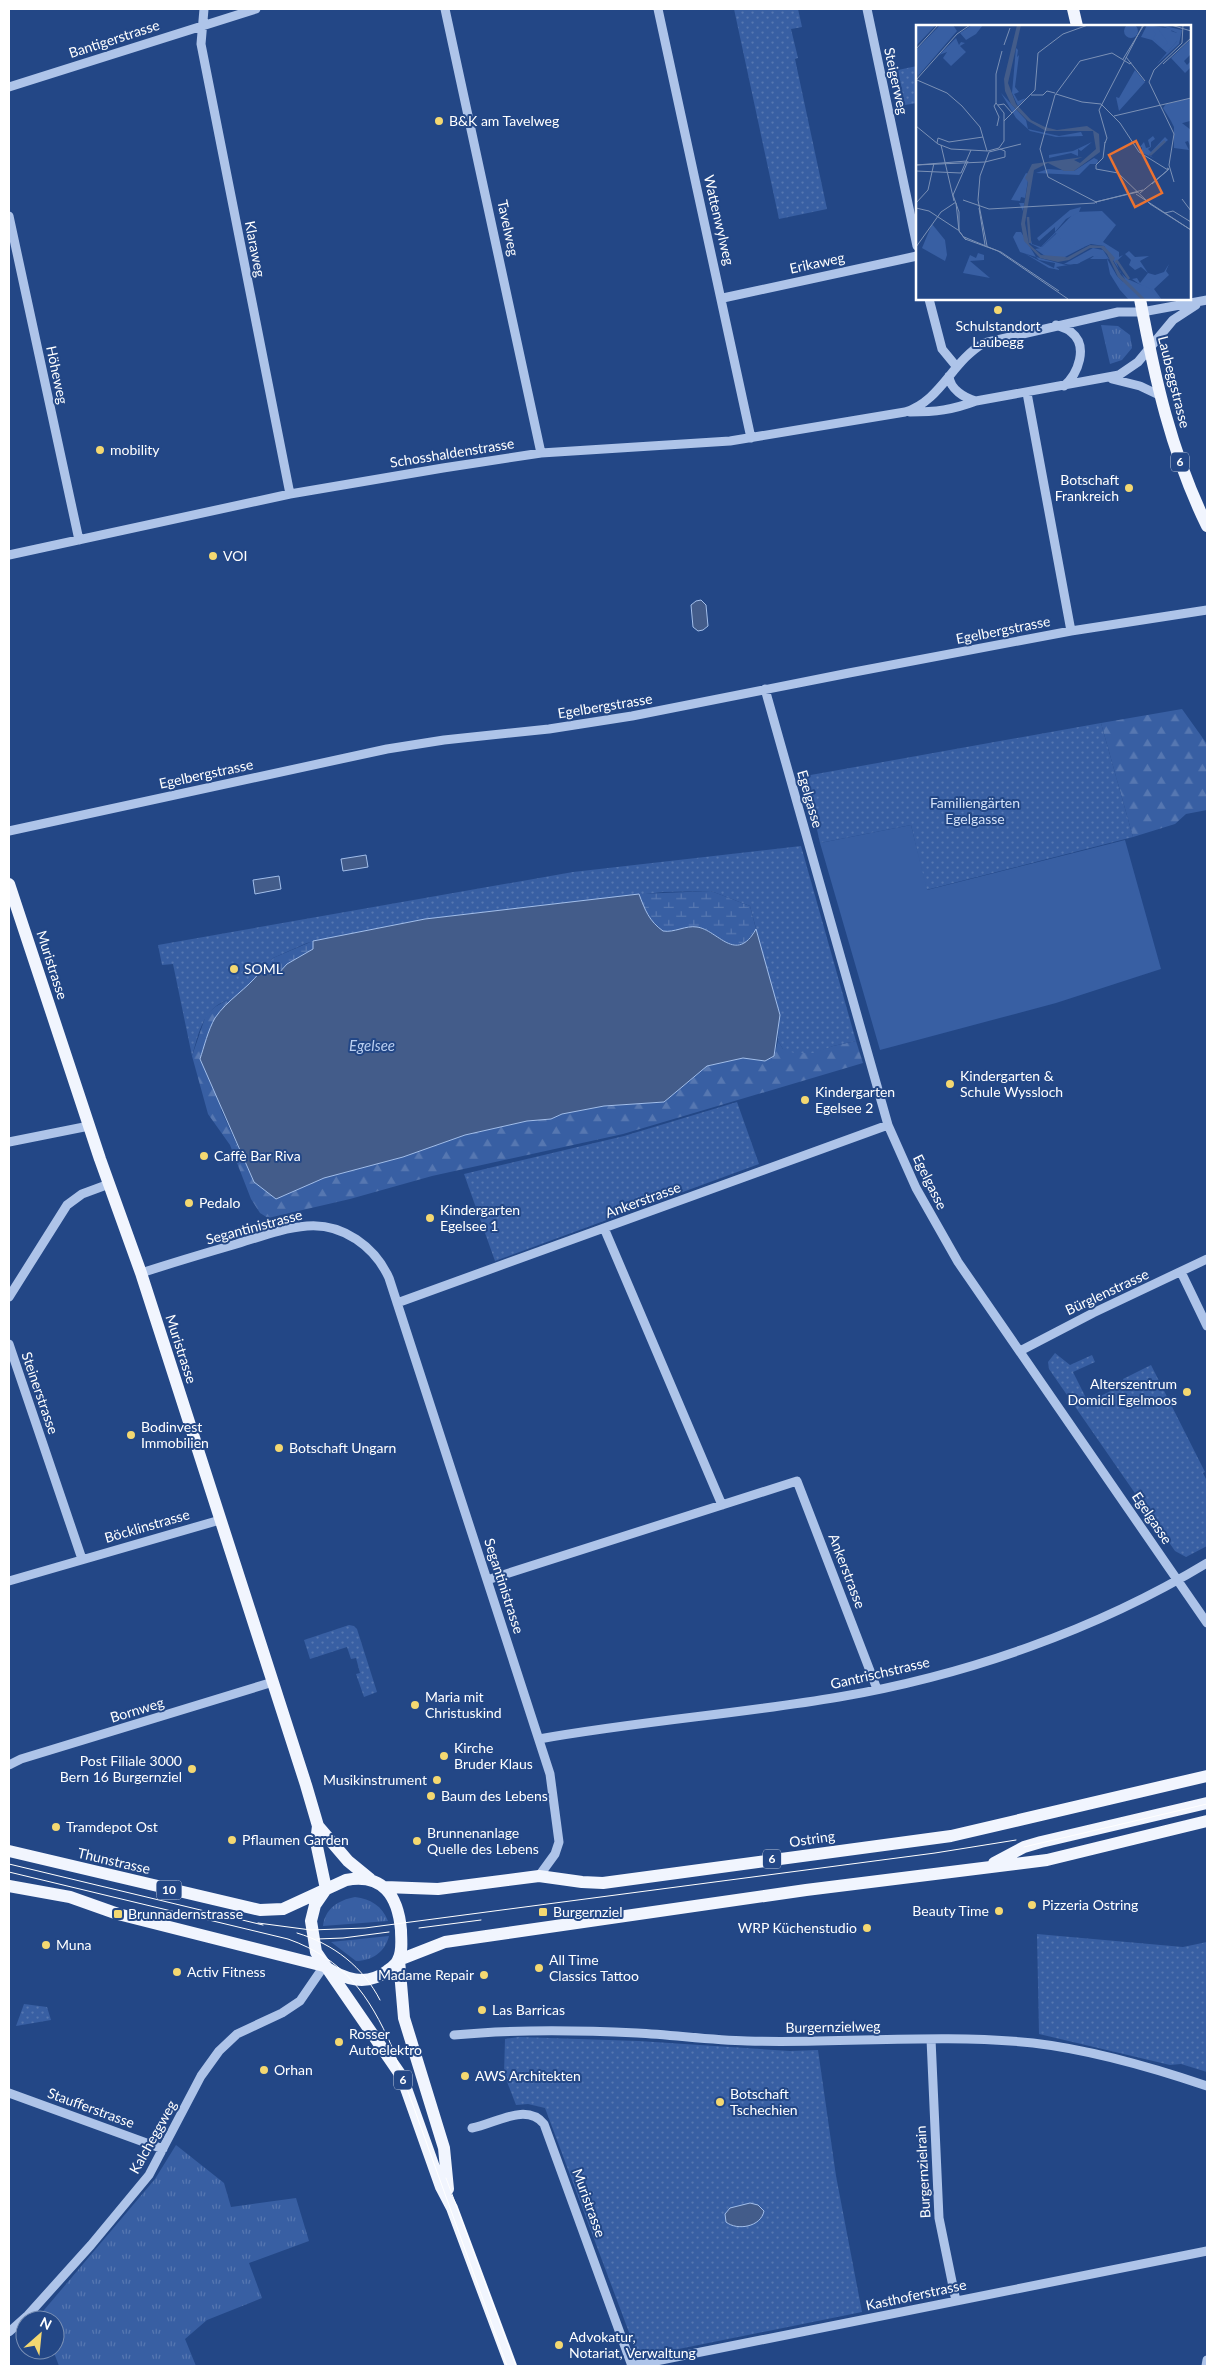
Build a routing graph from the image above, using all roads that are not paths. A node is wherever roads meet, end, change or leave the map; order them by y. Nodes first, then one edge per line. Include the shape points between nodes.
1 (204, 9) edge
2 (256, 9) edge
3 (445, 9) edge
4 (658, 9) edge
5 (866, 9) edge
6 (1073, 9) edge
7 (203, 25) junction
8 (1077, 25) edge
9 (9, 87) edge
10 (9, 216) edge
11 (916, 241) edge
12 (916, 256) edge
13 (722, 298) junction
14 (929, 300) edge
15 (1140, 300) edge
16 (1205, 301) edge
17 (1142, 312) junction
18 (1056, 325) junction
19 (1149, 348) junction
20 (956, 366) junction
21 (949, 376) junction
22 (1109, 378) junction
23 (1064, 386) junction
24 (1027, 393) junction
25 (1159, 395) junction
26 (976, 400) junction
27 (905, 412) junction
28 (752, 438) junction
29 (541, 453) junction
30 (290, 494) junction
31 (1207, 526) edge
32 (79, 540) junction
33 (9, 555) edge
34 (1207, 610) edge
35 (1071, 631) junction
36 (765, 689) junction
37 (9, 831) edge
38 (9, 884) edge
39 (888, 1125) junction
40 (89, 1126) junction
41 (9, 1142) edge
42 (109, 1184) junction
43 (604, 1228) junction
44 (1207, 1259) edge
45 (1181, 1272) junction
46 (141, 1273) junction
47 (9, 1297) edge
48 (397, 1303) junction
49 (1207, 1326) edge
50 (9, 1344) edge
51 (1020, 1351) junction
52 (722, 1505) junction
53 (220, 1520) junction
54 (82, 1559) junction
55 (1207, 1563) edge
56 (487, 1580) junction
57 (1177, 1580) junction
58 (9, 1581) edge
59 (1207, 1623) edge
60 (273, 1682) junction
61 (877, 1689) junction
62 (539, 1739) junction
63 (9, 1765) edge
64 (1207, 1776) edge
65 (1207, 1802) edge
66 (1207, 1821) edge
67 (318, 1826) junction
68 (9, 1851) edge
69 (987, 1867) junction
70 (538, 1876) junction
71 (370, 1879) junction
72 (9, 1886) edge
73 (385, 1888) junction
74 (326, 1889) junction
75 (398, 1960) junction
76 (324, 1966) junction
77 (454, 2034) dead end
78 (931, 2039) junction
79 (1207, 2086) edge
80 (9, 2093) edge
81 (472, 2128) dead end
82 (163, 2149) junction
83 (452, 2208) junction
84 (1207, 2251) edge
85 (956, 2301) junction
86 (9, 2332) edge
87 (1207, 2360) edge
88 (511, 2366) edge
89 (631, 2366) edge
90 (1206, 2366) edge

1 - 7 street, Klaraweg
2 - 7 street, Bantigerstrasse
3 - 29 street, Tavelweg
4 - 13 street, Wattenwylweg
5 - 11 street, Steigerweg
6 - 8 main road
7 - 9 street, Bantigerstrasse
7 - 30 street, Klaraweg via 202,53
10 - 32 street, Höheweg
12 - 13 street, Erikaweg
13 - 28 street, Wattenwylweg
14 - 20 street via 942,349
15 - 17 main road, Laubeggstrasse / 6
16 - 17 street, Schosshaldenstrasse
16 - 19 street, Schosshaldenstrasse via 1173,320
17 - 18 street, Schosshaldenstrasse via 1118,312
17 - 19 main road, Laubeggstrasse / 6
18 - 20 street, Schosshaldenstrasse via 984,342
18 - 23 street via 1072,332 1080,346 1078,366
19 - 22 street, Schosshaldenstrasse via 1132,368
19 - 25 main road, Laubeggstrasse / 6
20 - 21 street, Schosshaldenstrasse
21 - 26 street via 951,384 960,393
21 - 27 street, Schosshaldenstrasse via 921,406
22 - 23 street, Schosshaldenstrasse
22 - 25 street, Schosshaldenstrasse
23 - 24 street, Schosshaldenstrasse
24 - 26 street, Schosshaldenstrasse
24 - 35 street
25 - 31 main road, Laubeggstrasse / 6 via 1184,472
26 - 27 street, Schosshaldenstrasse via 962,407 932,413
27 - 28 street, Schosshaldenstrasse
28 - 29 street, Schosshaldenstrasse
29 - 30 street, Schosshaldenstrasse
30 - 32 street, Schosshaldenstrasse
32 - 33 street, Schosshaldenstrasse
34 - 35 street, Egelbergstrasse
35 - 36 street, Egelbergstrasse
36 - 37 street, Egelbergstrasse via 588,724 444,740 388,750
36 - 39 street, Egelgasse
38 - 40 main road, Muristrasse
39 - 43 street, Ankerstrasse
39 - 51 street, Egelgasse via 936,1226
40 - 41 street
40 - 42 main road, Muristrasse
42 - 46 main road, Muristrasse
42 - 47 street via 82,1194 67,1205
43 - 48 street
43 - 52 street, Ankerstrasse
44 - 45 street, Bürglenstrasse
45 - 49 street
45 - 51 street, Bürglenstrasse
46 - 48 street, Segantinistrasse via 287,1230 321,1226 343,1232 370,1250 384,1268
46 - 53 main road, Muristrasse
48 - 56 street, Segantinistrasse
50 - 54 street, Steinerstrasse
51 - 57 street, Egelgasse
52 - 56 street, Ankerstrasse
52 - 61 street, Ankerstrasse via 797,1481
53 - 54 street, Böcklinstrasse
53 - 60 main road, Muristrasse
54 - 58 street, Böcklinstrasse
55 - 57 street, Gantrischstrasse
56 - 62 street, Segantinistrasse
57 - 59 street, Egelgasse
57 - 61 street, Gantrischstrasse via 1090,1623 1014,1652
60 - 63 street, Bornweg
60 - 67 main road, Muristrasse
61 - 62 street, Gantrischstrasse via 793,1704
62 - 70 street, Segantinistrasse via 550,1774 559,1842 555,1854
64 - 70 main road, Ostring / 6 via 951,1836 603,1883
65 - 69 main road via 1024,1847
66 - 69 main road via 1047,1860
67 - 71 main road, Muristrasse via 348,1861
67 - 74 main road, Muristrasse via 316,1842
68 - 74 main road, Thunstrasse / 10 via 260,1910 283,1908
69 - 75 main road via 626,1914 445,1942
70 - 73 main road, Ostring / 6 via 438,1890
71 - 73 main road
71 - 74 main road via 346,1880
72 - 76 main road via 70,1897 118,1914
73 - 75 main road via 391,1894 399,1916 401,1943
74 - 76 main road via 315,1905 311,1921 316,1952
75 - 76 main road via 384,1974 360,1980 346,1978
75 - 83 main road, 6 via 404,2018 444,2148
76 - 82 street, Kalcheggweg via 300,2001 238,2034 219,2051 201,2076
76 - 83 main road, 6 via 402,2078
77 - 78 street, Burgernzielweg via 524,2030 776,2042
78 - 79 street, Burgernzielweg via 994,2040 1060,2047
78 - 85 street, Burgernzielrain via 939,2218
80 - 82 street, Staufferstrasse
81 - 89 street, Muristrasse via 523,2113 536,2116 544,2124
82 - 86 street, Kalcheggweg via 149,2175 112,2221
83 - 88 main road, 6
84 - 85 street, Kasthoferstrasse
85 - 89 street, Kasthoferstrasse
87 - 90 street

